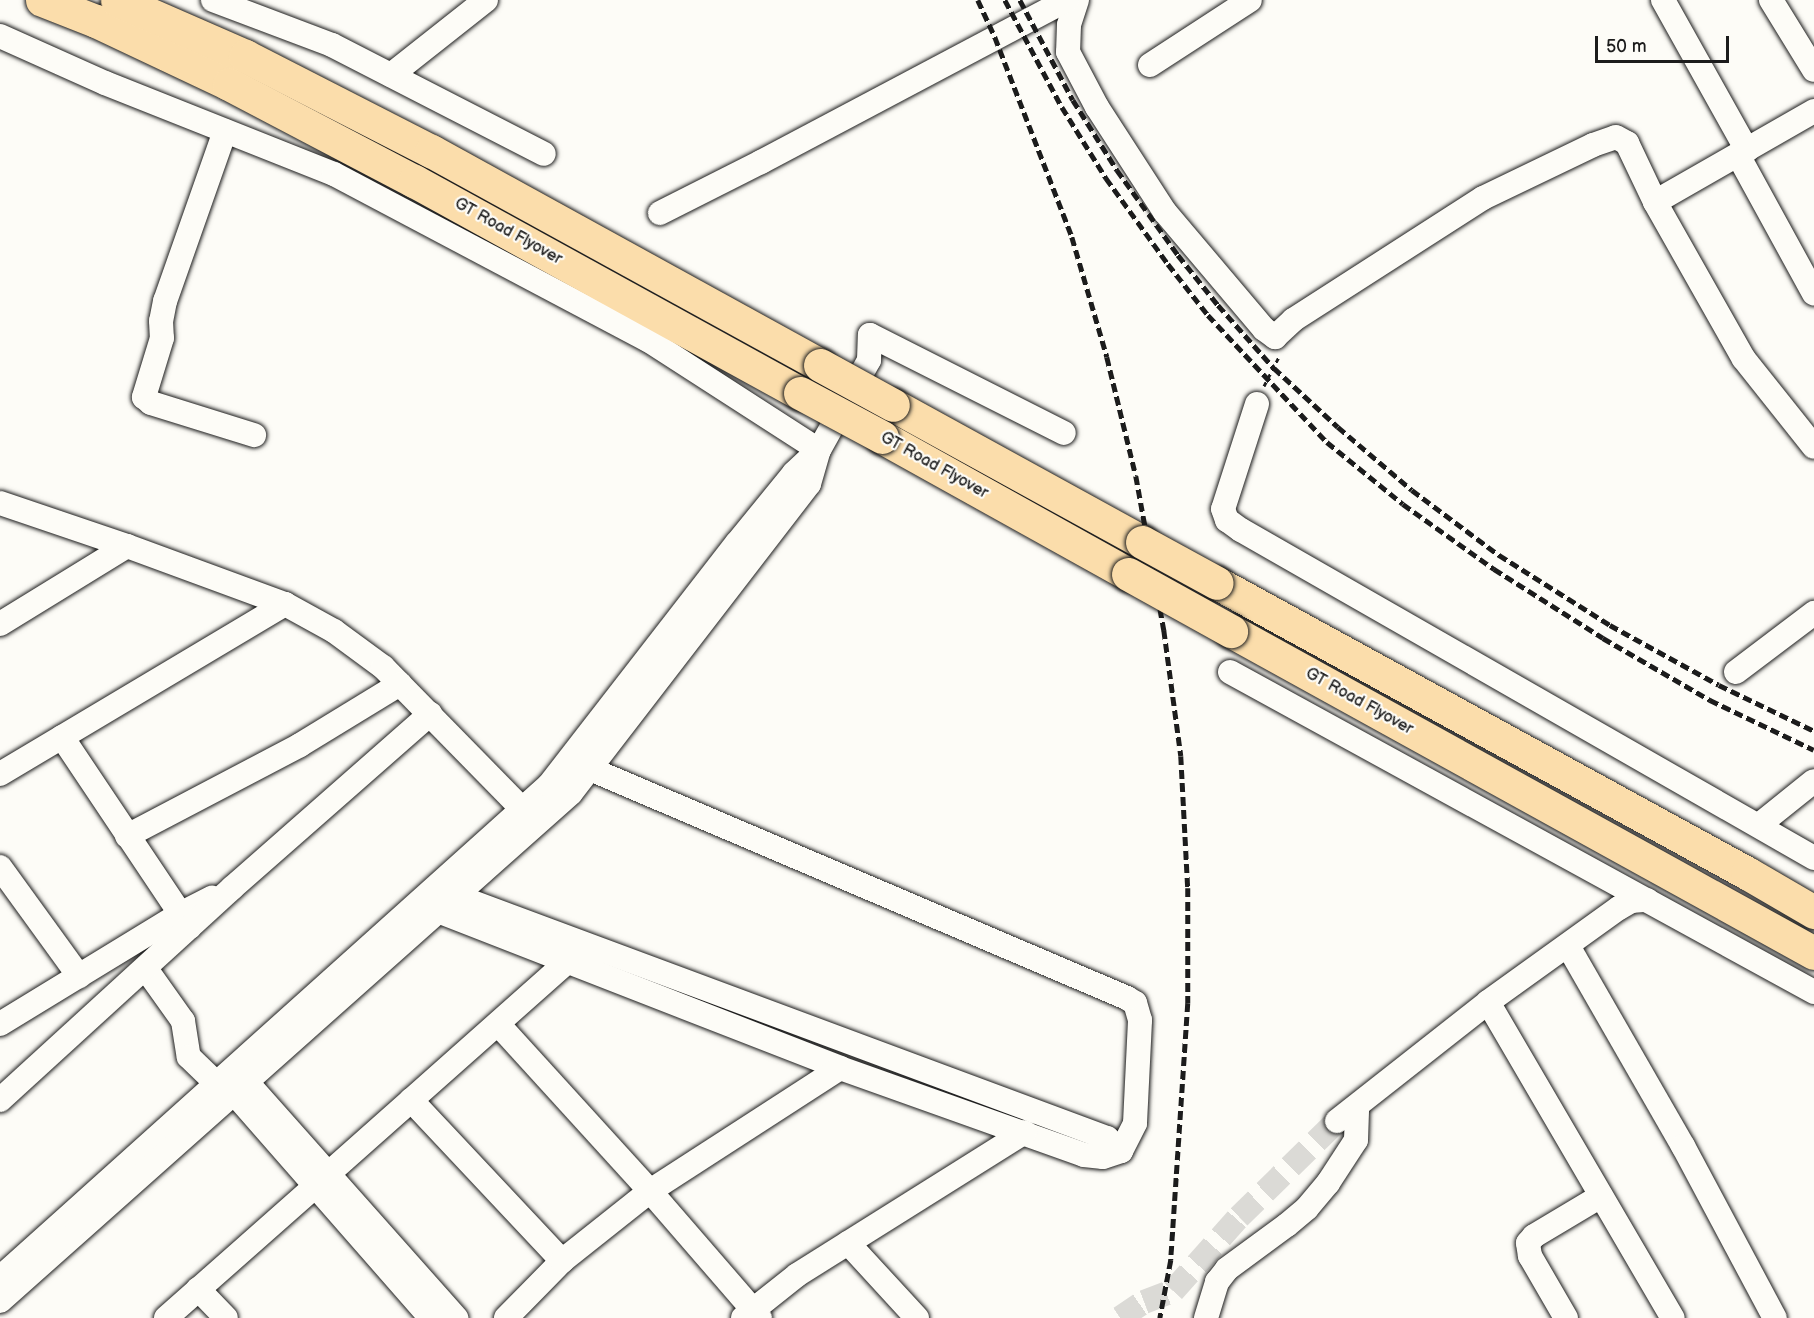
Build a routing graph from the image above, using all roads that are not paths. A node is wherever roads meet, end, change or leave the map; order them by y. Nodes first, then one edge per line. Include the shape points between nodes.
1 (42, 0) edge
2 (117, 0) edge
3 (213, 0) edge
4 (486, 0) edge
5 (1066, 0) edge
6 (1077, 0) edge
7 (1250, 0) edge
8 (1662, 0) edge
9 (1771, 0) edge
10 (0, 36) edge
11 (1150, 65) dead end
12 (1814, 70) edge
13 (391, 75) junction
14 (1814, 111) edge
15 (232, 134) junction
16 (1743, 152) junction
17 (544, 154) dead end
18 (1655, 202) junction
19 (660, 213) dead end
20 (1814, 294) edge
21 (1257, 404) road end
22 (1064, 433) dead end
23 (254, 435) dead end
24 (1814, 447) edge
25 (819, 450) junction
26 (0, 503) edge
27 (128, 546) junction
28 (285, 604) junction
29 (1814, 613) edge
30 (0, 624) edge
31 (1230, 672) dead end
32 (1736, 672) dead end
33 (400, 684) junction
34 (430, 714) junction
35 (62, 737) junction
36 (590, 769) junction
37 (0, 774) edge
38 (1814, 781) edge
39 (530, 817) junction
40 (1759, 825) junction
41 (127, 836) junction
42 (1814, 858) edge
43 (0, 867) edge
44 (1647, 900) junction
45 (447, 904) junction
46 (1814, 912) edge
47 (186, 921) junction
48 (1569, 946) junction
49 (1814, 953) edge
50 (567, 962) junction
51 (146, 969) junction
52 (80, 976) junction
53 (1814, 992) edge
54 (1488, 1002) junction
55 (0, 1024) edge
56 (498, 1024) junction
57 (840, 1068) junction
58 (231, 1082) junction
59 (0, 1100) edge
60 (411, 1100) junction
61 (1357, 1106) junction
62 (1337, 1121) tunnel mouth
63 (1025, 1132) junction
64 (1121, 1151) junction
65 (322, 1180) junction
66 (650, 1191) junction
67 (1601, 1196) junction
68 (848, 1243) junction
69 (562, 1261) junction
70 (0, 1278) edge
71 (198, 1290) junction
72 (0, 1301) edge
73 (752, 1315) edge
74 (166, 1318) edge
75 (226, 1318) edge
76 (431, 1318) edge
77 (456, 1318) edge
78 (506, 1318) edge
79 (917, 1318) edge
80 (1206, 1318) edge
81 (1566, 1318) edge
82 (1673, 1318) edge
83 (1775, 1318) edge

1 - 49 highway, GT Road Flyover, bridge via 229,84 414,181
2 - 46 highway, GT Road Flyover, bridge via 245,56 431,151
3 - 13 street via 333,45
4 - 13 street
5 - 19 street
6 - 18 street via 1069,25 1068,52 1097,107 1165,212 1275,337 1293,320 1483,198 1612,137 1627,143
7 - 11 street
8 - 16 street
9 - 12 street
10 - 15 street
13 - 17 street
14 - 16 street
15 - 23 street via 176,316 162,338 144,392 146,400
15 - 25 street via 334,174 648,340
16 - 18 street
16 - 20 street
18 - 24 street via 1744,359
21 - 40 street via 1223,509 1227,520
22 - 25 street via 870,335 869,360
25 - 36 street via 809,484
25 - 39 street via 794,473 549,785
26 - 27 street
27 - 28 street
27 - 30 street
28 - 33 street via 334,631 384,667
28 - 35 street
29 - 32 street
31 - 44 street
33 - 34 street
33 - 41 street via 300,745
34 - 39 street
34 - 47 street via 232,888
35 - 37 street
35 - 41 street
36 - 39 street via 571,793
36 - 64 street via 1127,998 1139,1012 1140,1032 1135,1123
38 - 40 street
39 - 45 street
39 - 58 street
40 - 42 street
41 - 47 street
43 - 52 street
44 - 48 street via 1631,901 1618,908
44 - 53 street
45 - 50 street
45 - 58 street
45 - 64 street via 1107,1138
47 - 51 street
47 - 52 street
48 - 54 street
48 - 83 street
50 - 56 street
50 - 57 street
51 - 58 street via 183,1022 189,1057
51 - 59 street
52 - 55 street
54 - 61 street
54 - 67 street
56 - 60 street
56 - 66 street
57 - 63 street
57 - 66 street
58 - 65 street
58 - 70 street
58 - 72 street
60 - 65 street
60 - 69 street
61 - 62 street
61 - 80 street via 1356,1140 1329,1183 1294,1219 1227,1269 1217,1282
63 - 64 street via 1084,1155 1103,1157
63 - 68 street
65 - 71 street
65 - 76 street
65 - 77 street
66 - 69 street
66 - 73 street
67 - 81 street via 1528,1243 1530,1256
67 - 82 street
68 - 73 street via 797,1275
68 - 79 street
69 - 78 street
71 - 74 street
71 - 75 street

